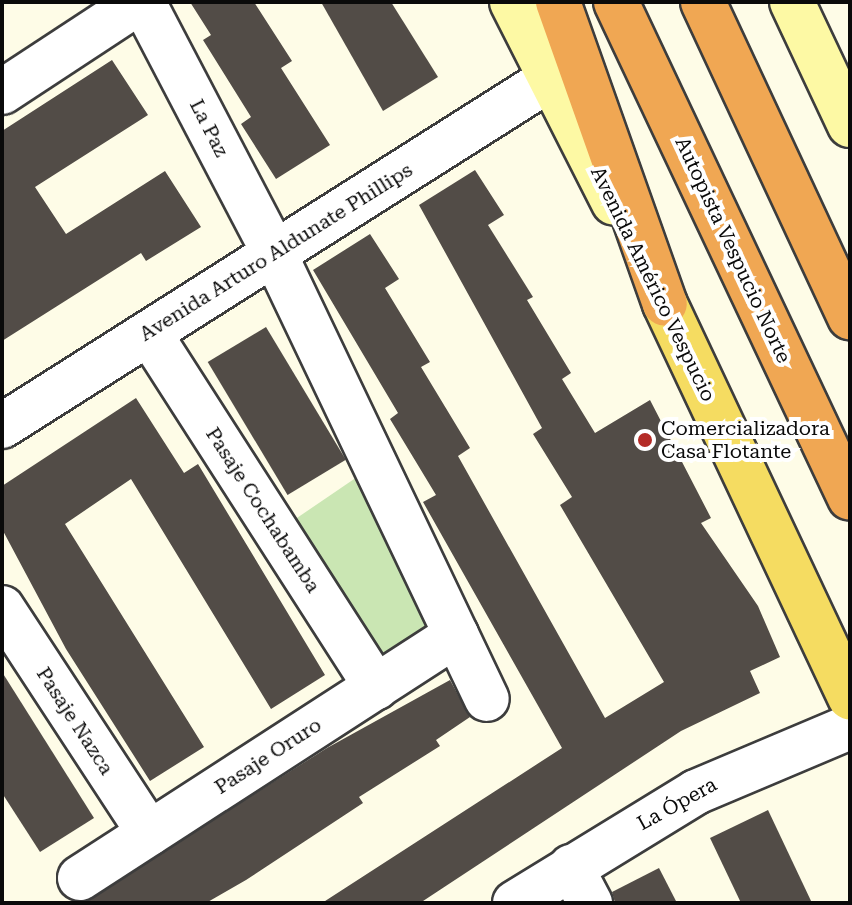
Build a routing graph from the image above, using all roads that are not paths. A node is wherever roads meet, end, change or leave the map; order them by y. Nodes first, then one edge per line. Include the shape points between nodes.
1 (141, 2) edge
2 (512, 2) edge
3 (558, 2) edge
4 (616, 2) edge
5 (703, 2) edge
6 (792, 2) edge
7 (551, 78) junction
8 (2, 92) edge
9 (850, 125) edge
10 (274, 253) junction
11 (665, 304) junction
12 (850, 317) edge
13 (149, 333) junction
14 (2, 426) edge
15 (850, 498) edge
16 (2, 608) edge
17 (456, 635) junction
18 (376, 687) junction
19 (850, 698) edge
20 (487, 699) dead end
21 (850, 727) edge
22 (149, 833) junction
23 (80, 878) dead end
24 (581, 885) edge
25 (515, 903) edge

1 - 8 street
1 - 10 street, La Paz
2 - 7 main road, Avenida Américo Vespucio
3 - 11 highway
4 - 15 highway, Autopista Vespucio Norte
5 - 12 highway
6 - 9 main road
7 - 10 street, Avenida Arturo Aldunate Phillips
7 - 11 main road, Avenida Américo Vespucio
10 - 13 street, Avenida Arturo Aldunate Phillips
10 - 17 street
11 - 19 main road, Avenida Américo Vespucio
13 - 14 street, Avenida Arturo Aldunate Phillips
13 - 18 street, Pasaje Cochabamba
16 - 22 street, Pasaje Nazca
17 - 18 street, Pasaje Oruro
17 - 20 street
18 - 22 street, Pasaje Oruro
21 - 24 street, La Ópera via 696,792
22 - 23 street, Pasaje Oruro
24 - 25 street, La Ópera

